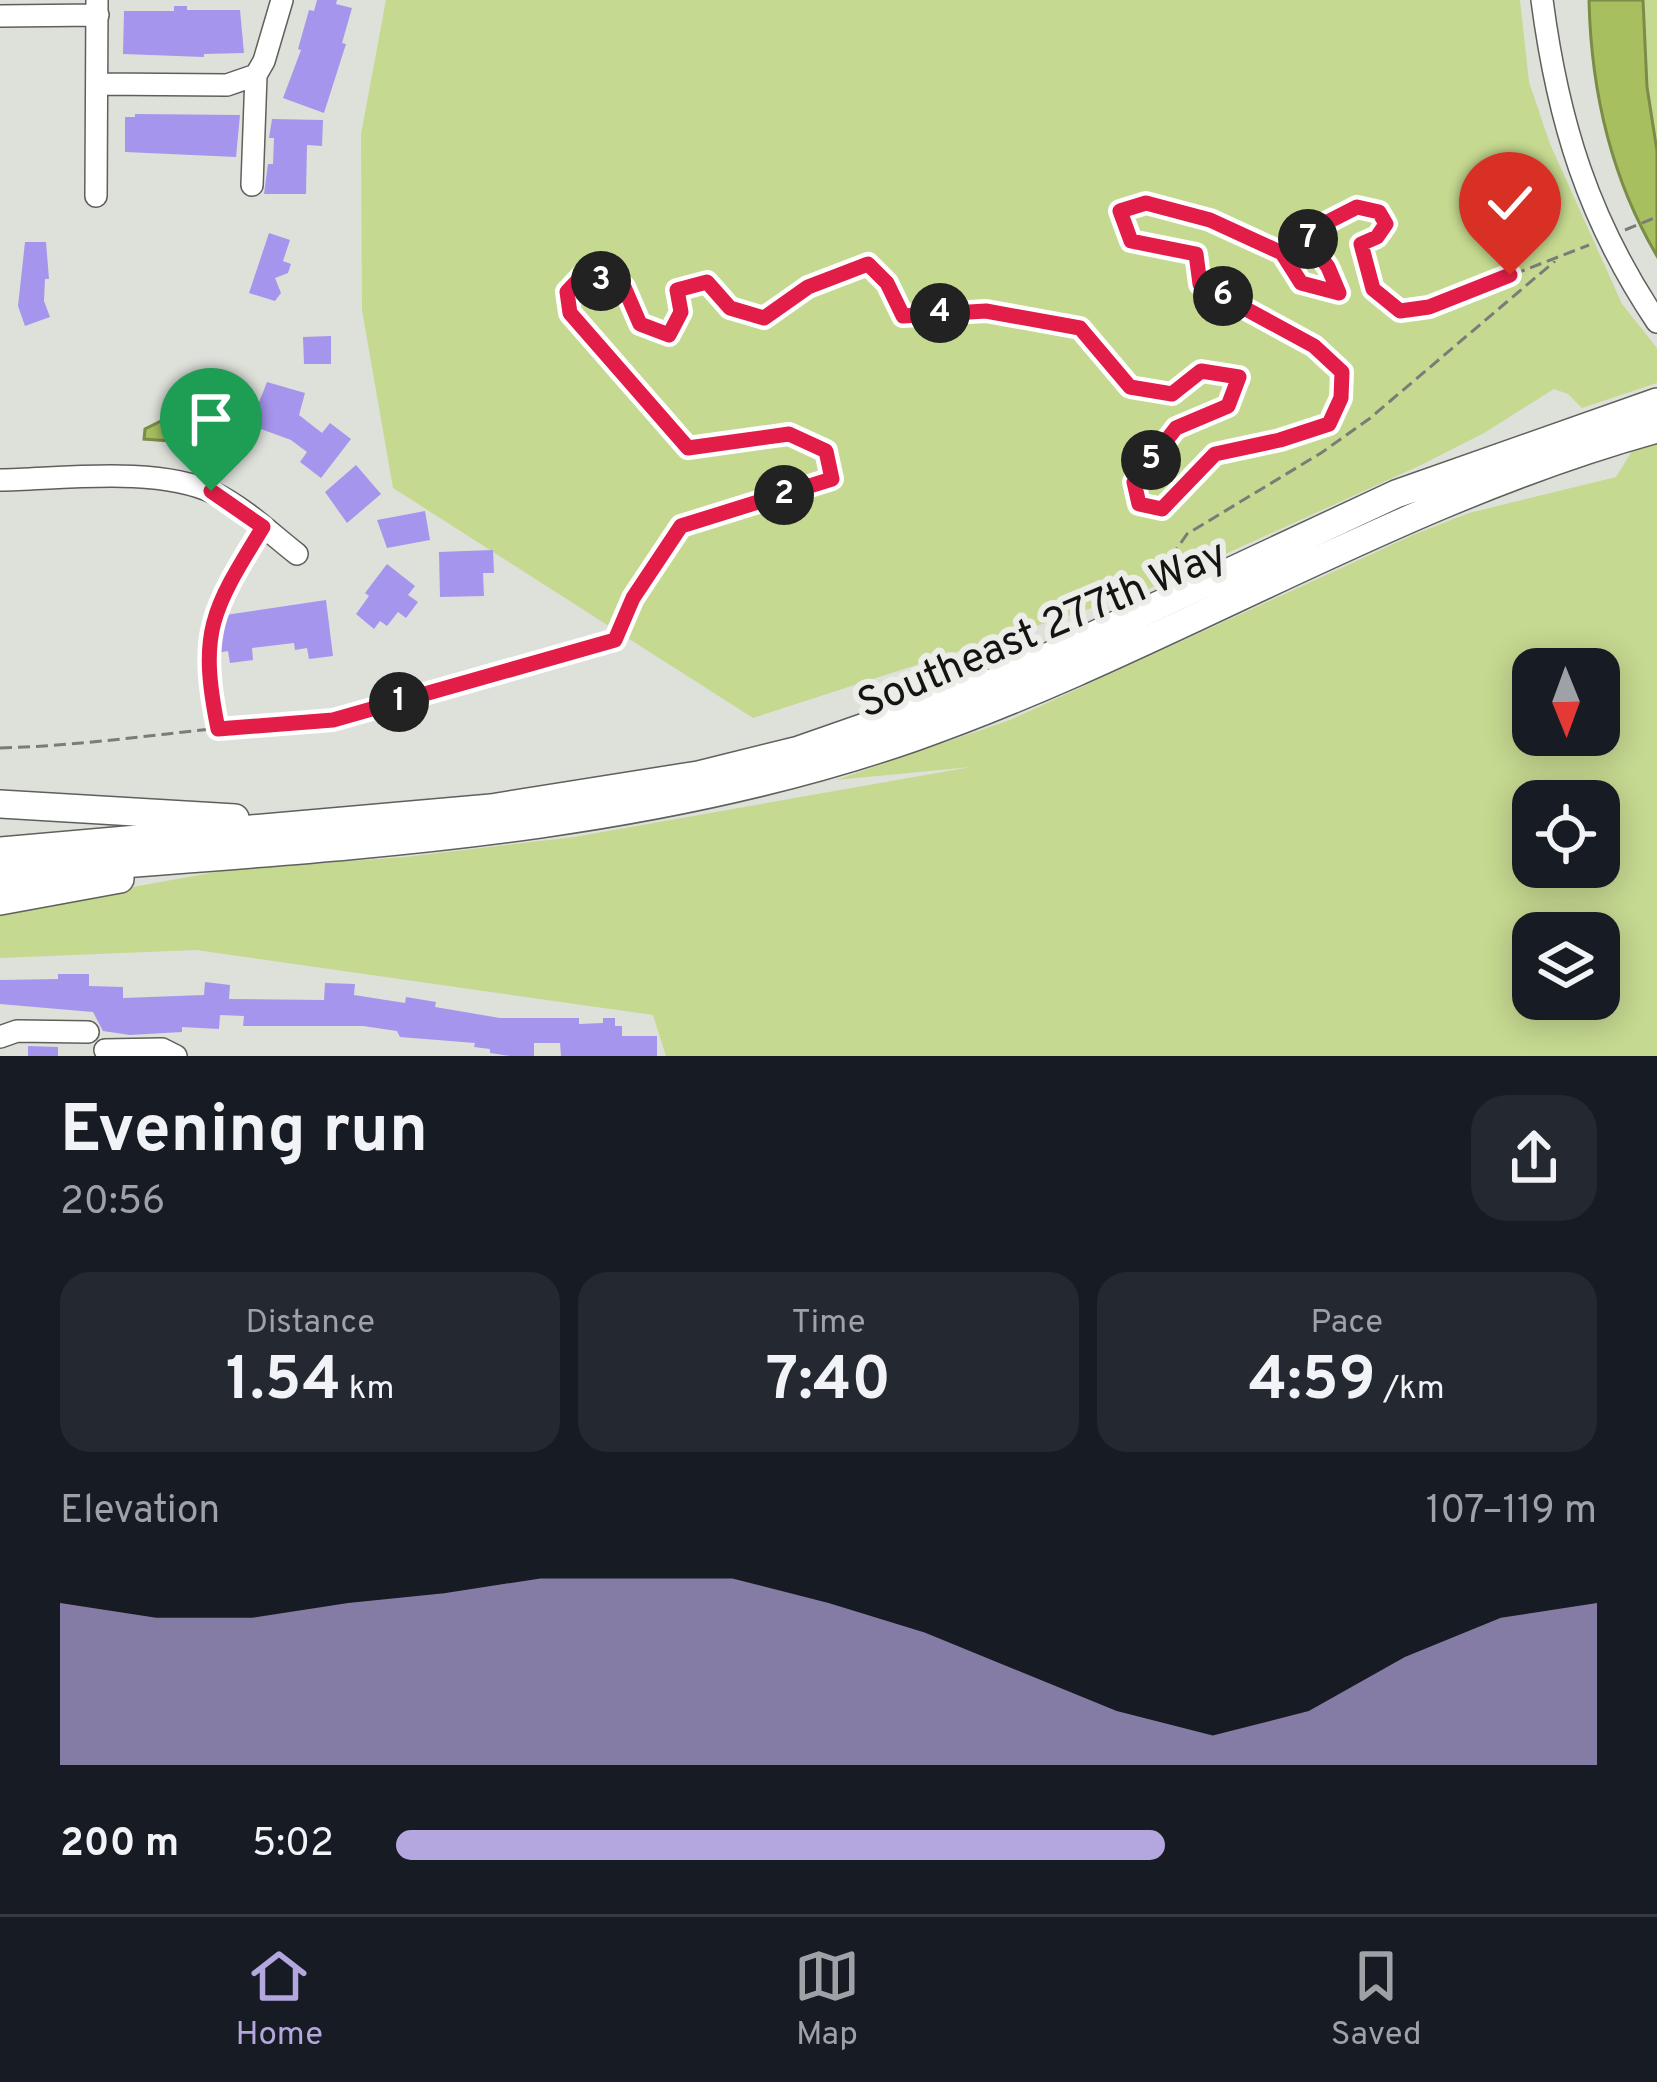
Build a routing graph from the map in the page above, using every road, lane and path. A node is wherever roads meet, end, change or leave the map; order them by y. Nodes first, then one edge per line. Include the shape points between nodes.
1 (282, 0) edge
2 (1542, 0) edge
3 (98, 8) edge
4 (0, 16) edge
5 (256, 75) junction
6 (98, 83) junction
7 (252, 185) dead end
8 (97, 196) dead end
9 (1657, 217) edge
10 (1617, 234) junction
11 (1561, 256) junction
12 (1657, 322) edge
13 (1657, 402) edge
14 (1657, 429) edge
15 (1599, 432) junction
16 (0, 480) edge
17 (263, 527) junction
18 (297, 554) dead end
19 (1158, 606) junction
20 (218, 729) junction
21 (0, 748) edge
22 (0, 804) edge
23 (353, 821) junction
24 (280, 849) junction
25 (0, 851) edge
26 (0, 874) edge
27 (0, 901) edge
28 (88, 1032) dead end
29 (0, 1037) edge
30 (105, 1050) dead end
31 (176, 1056) edge

1 - 5 street
2 - 10 street via 1582,186
3 - 4 street
3 - 6 street
5 - 6 street via 227,85
5 - 7 street
6 - 8 street
9 - 10 path
10 - 11 path
10 - 12 street
11 - 19 path via 1369,419 1187,533 1171,557
11 - 20 path via 1400,311 1373,289 1361,244 1386,224 1379,212 1357,207 1304,234 1339,293 1301,283 1282,253 1210,220 1146,203 1120,211 1131,241 1196,254 1200,284 1314,346 1342,372 1329,424 1215,454 1162,509 1139,504 1134,482 1176,428 1228,406 1239,377 1201,371 1172,394 1130,387 1080,328 986,311 903,316 868,264 808,287 764,318 730,308 707,282 677,290 681,312 669,335 640,324 624,287 582,276 567,292 570,313 688,448 789,434 826,451 832,479 681,526 615,640 333,720
13 - 15 main road
14 - 15 main road
15 - 19 main road, Southeast 277th Way via 1396,494
15 - 24 main road, Southeast 277th Way via 992,708 800,773 583,818
16 - 17 street via 182,483 211,491
17 - 18 street
17 - 20 path via 215,614 207,651
19 - 23 main road, Southeast 277th Way via 994,682 799,750 576,796
20 - 21 path
22 - 23 main road
23 - 25 main road
24 - 26 main road
24 - 27 main road
28 - 29 street
30 - 31 street

